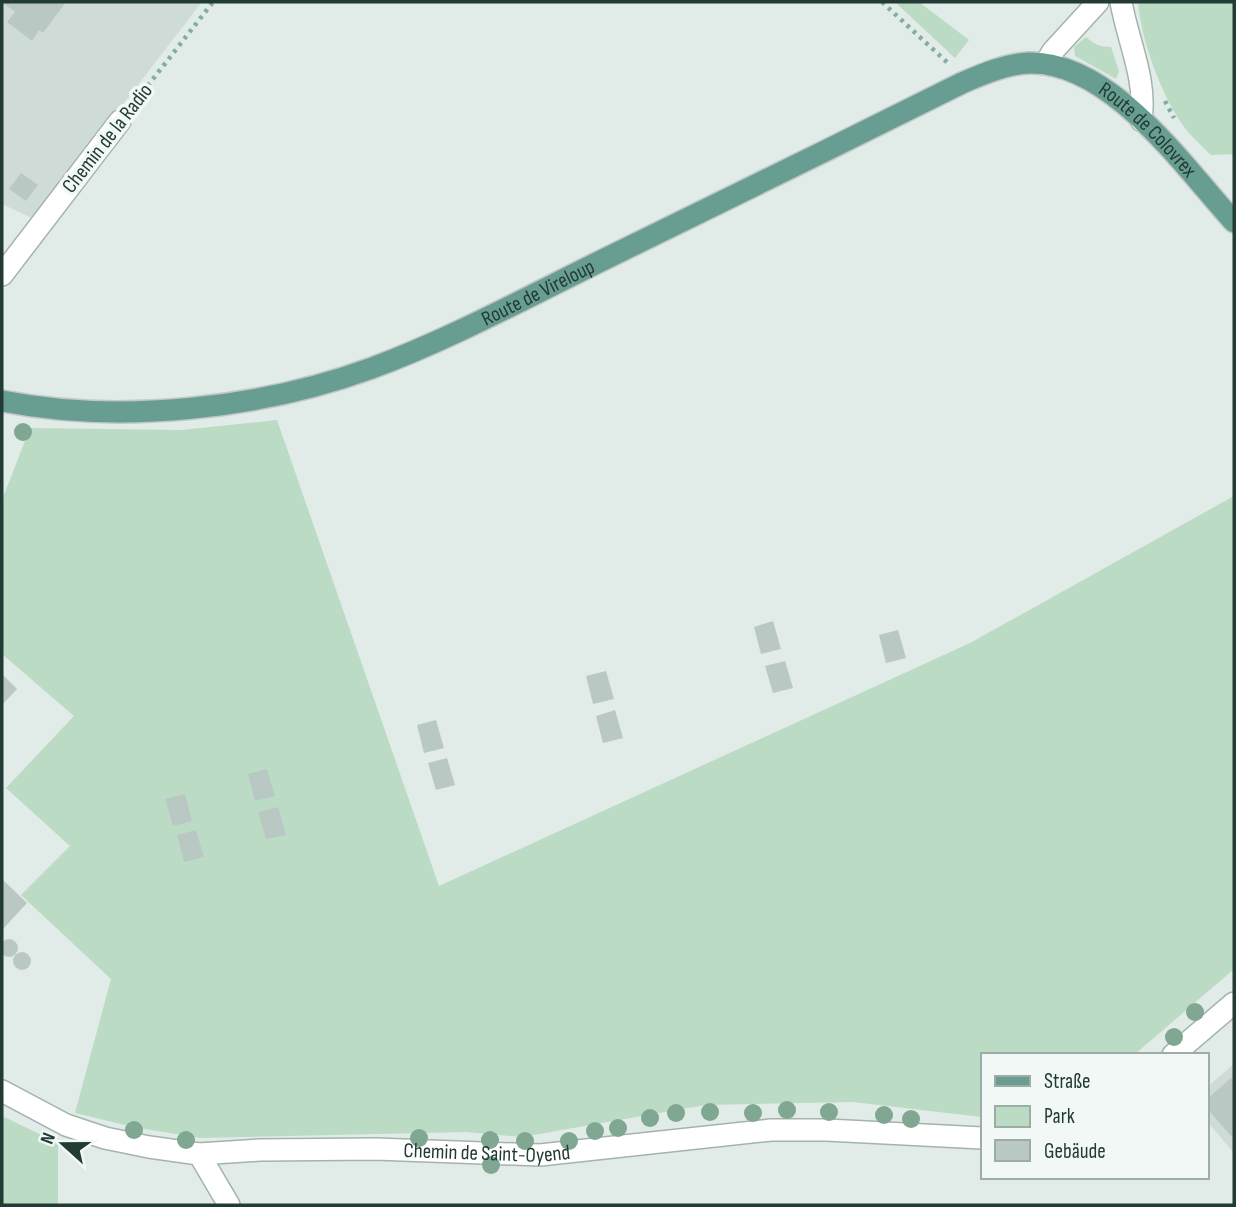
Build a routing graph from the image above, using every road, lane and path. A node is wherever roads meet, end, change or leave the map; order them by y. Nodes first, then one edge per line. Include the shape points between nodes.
1 (213, 2) edge
2 (882, 2) edge
3 (1098, 2) edge
4 (1121, 2) edge
5 (1045, 64) junction
6 (962, 83) junction
7 (1163, 98) dead end
8 (1141, 120) junction
9 (120, 121) joint
10 (1176, 122) dead end
11 (1234, 222) edge
12 (2, 275) edge
13 (2, 401) edge
14 (1234, 1003) edge
15 (1175, 1053) edge
16 (2, 1091) edge
17 (981, 1138) edge
18 (199, 1154) junction
19 (229, 1205) edge

1 - 9 path, Chemin de la Radio
2 - 6 path via 947,61
3 - 5 street
4 - 8 street via 1143,85
5 - 6 main road, Route de Vireloup via 1008,66
5 - 8 main road, Route de Colovrex via 1100,85
6 - 13 main road, Route de Vireloup via 488,316 372,368 275,396 176,410 69,409
7 - 10 path
8 - 11 main road, Route de Colovrex
9 - 12 street, Chemin de la Radio
14 - 15 street
16 - 18 street, Chemin de Saint-Oyend via 66,1125 138,1145
17 - 18 street, Chemin de Saint-Oyend via 771,1130 540,1155 376,1149
18 - 19 street

